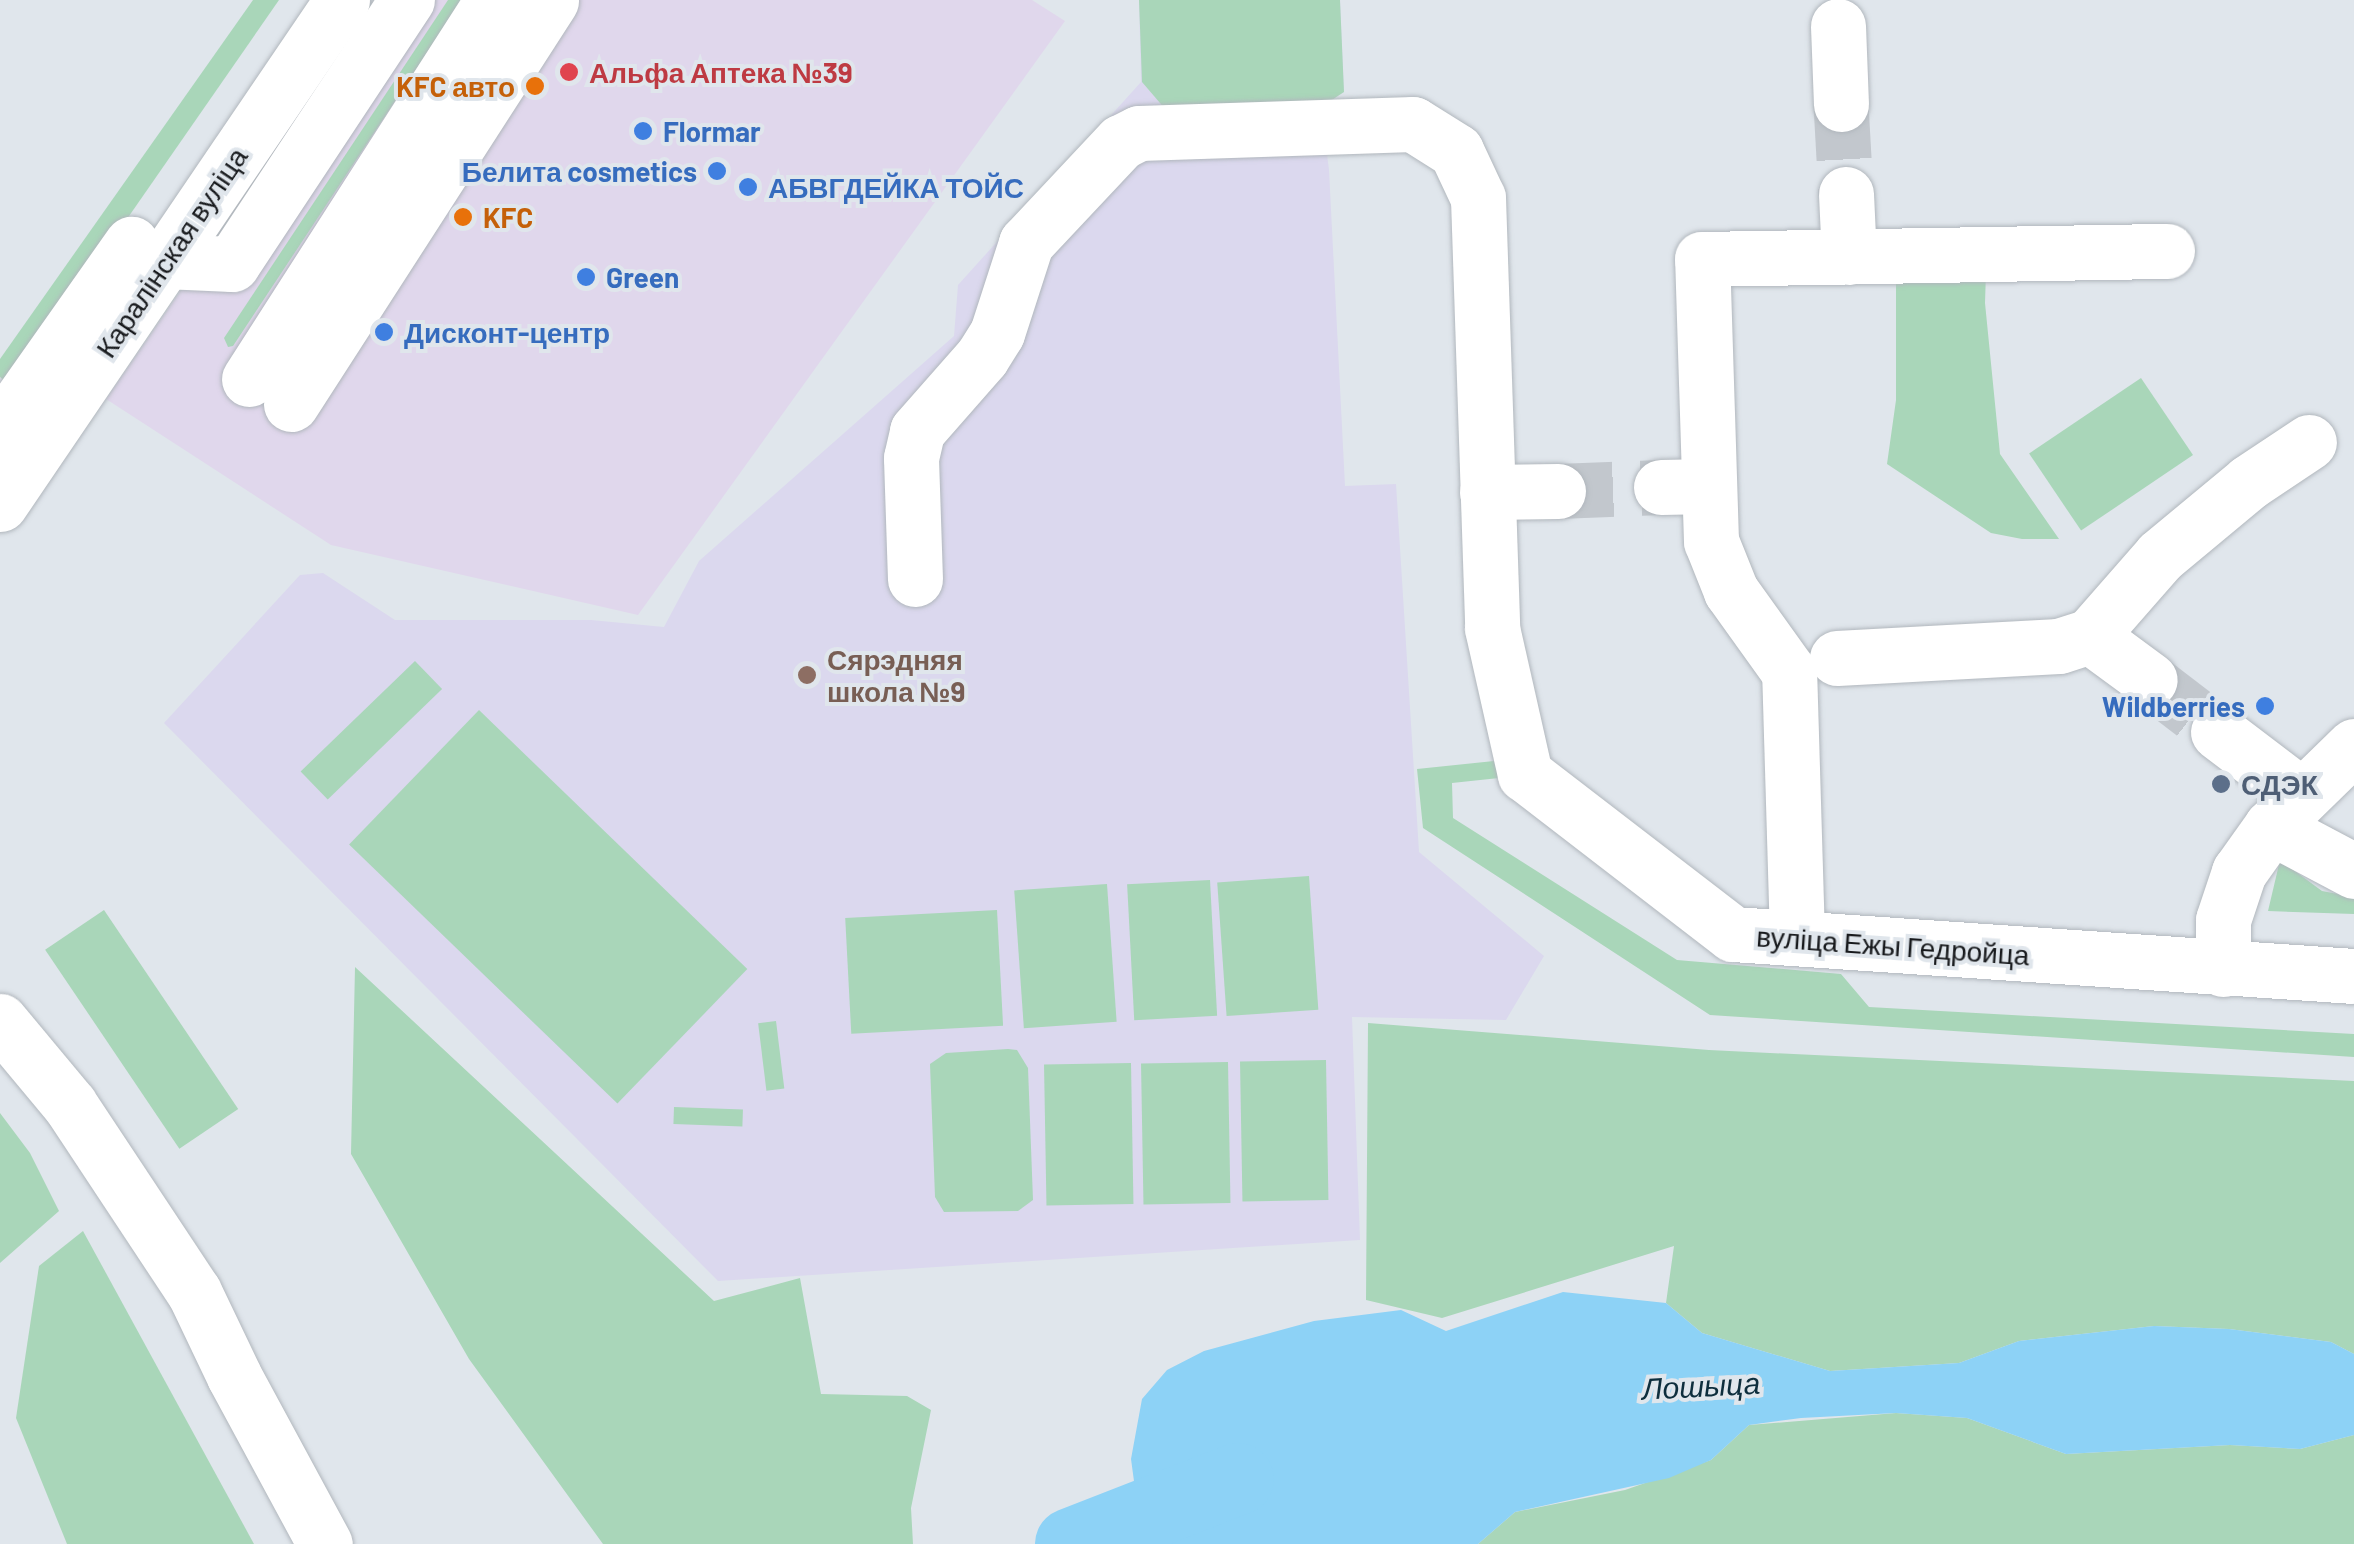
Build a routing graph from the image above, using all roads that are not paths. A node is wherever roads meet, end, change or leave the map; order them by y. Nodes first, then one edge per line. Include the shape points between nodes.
1 (300, 0) edge
2 (342, 0) edge
3 (407, 0) edge
4 (492, 0) edge
5 (550, 0) edge
6 (1838, 26) dead end
7 (1841, 104) tunnel mouth
8 (406, 180) junction
9 (1846, 194) tunnel mouth
10 (2167, 251) dead end
11 (1849, 256) junction
12 (164, 261) junction
13 (270, 391) dead end
14 (0, 430) edge
15 (2309, 442) dead end
16 (1558, 490) tunnel mouth
17 (1487, 492) junction
18 (0, 504) edge
19 (915, 579) dead end
20 (2090, 636) junction
21 (1837, 658) dead end
22 (2150, 680) tunnel mouth
23 (2218, 732) tunnel mouth
24 (2354, 746) edge
25 (2286, 811) junction
26 (2354, 871) edge
27 (1797, 937) junction
28 (2223, 970) junction
29 (2354, 976) edge
30 (0, 1022) edge
31 (325, 1544) edge

1 - 14 street, Каралінская вуліца
2 - 12 street, Каралінская вуліца
3 - 12 street via 232,264
4 - 8 street
5 - 8 street
6 - 7 street
8 - 13 street
9 - 11 street
10 - 11 street
11 - 27 street via 1702,259 1685,487 1716,563 1789,672
12 - 18 street, Каралінская вуліца
15 - 20 street via 2160,556
16 - 17 street
17 - 19 street, вуліца Ежы Гедройца via 1478,198 1456,151 1413,124 1139,133 1121,142 1026,243 998,333 917,431 911,458
17 - 27 street, вуліца Ежы Гедройца via 1492,628 1525,774 1733,934
20 - 21 street via 2059,646
20 - 22 street
23 - 25 street
24 - 25 street
25 - 26 street
25 - 28 street via 2239,872 2222,920
27 - 28 street, вуліца Ежы Гедройца
28 - 29 street, вуліца Ежы Гедройца
30 - 31 street via 70,1104 194,1292

